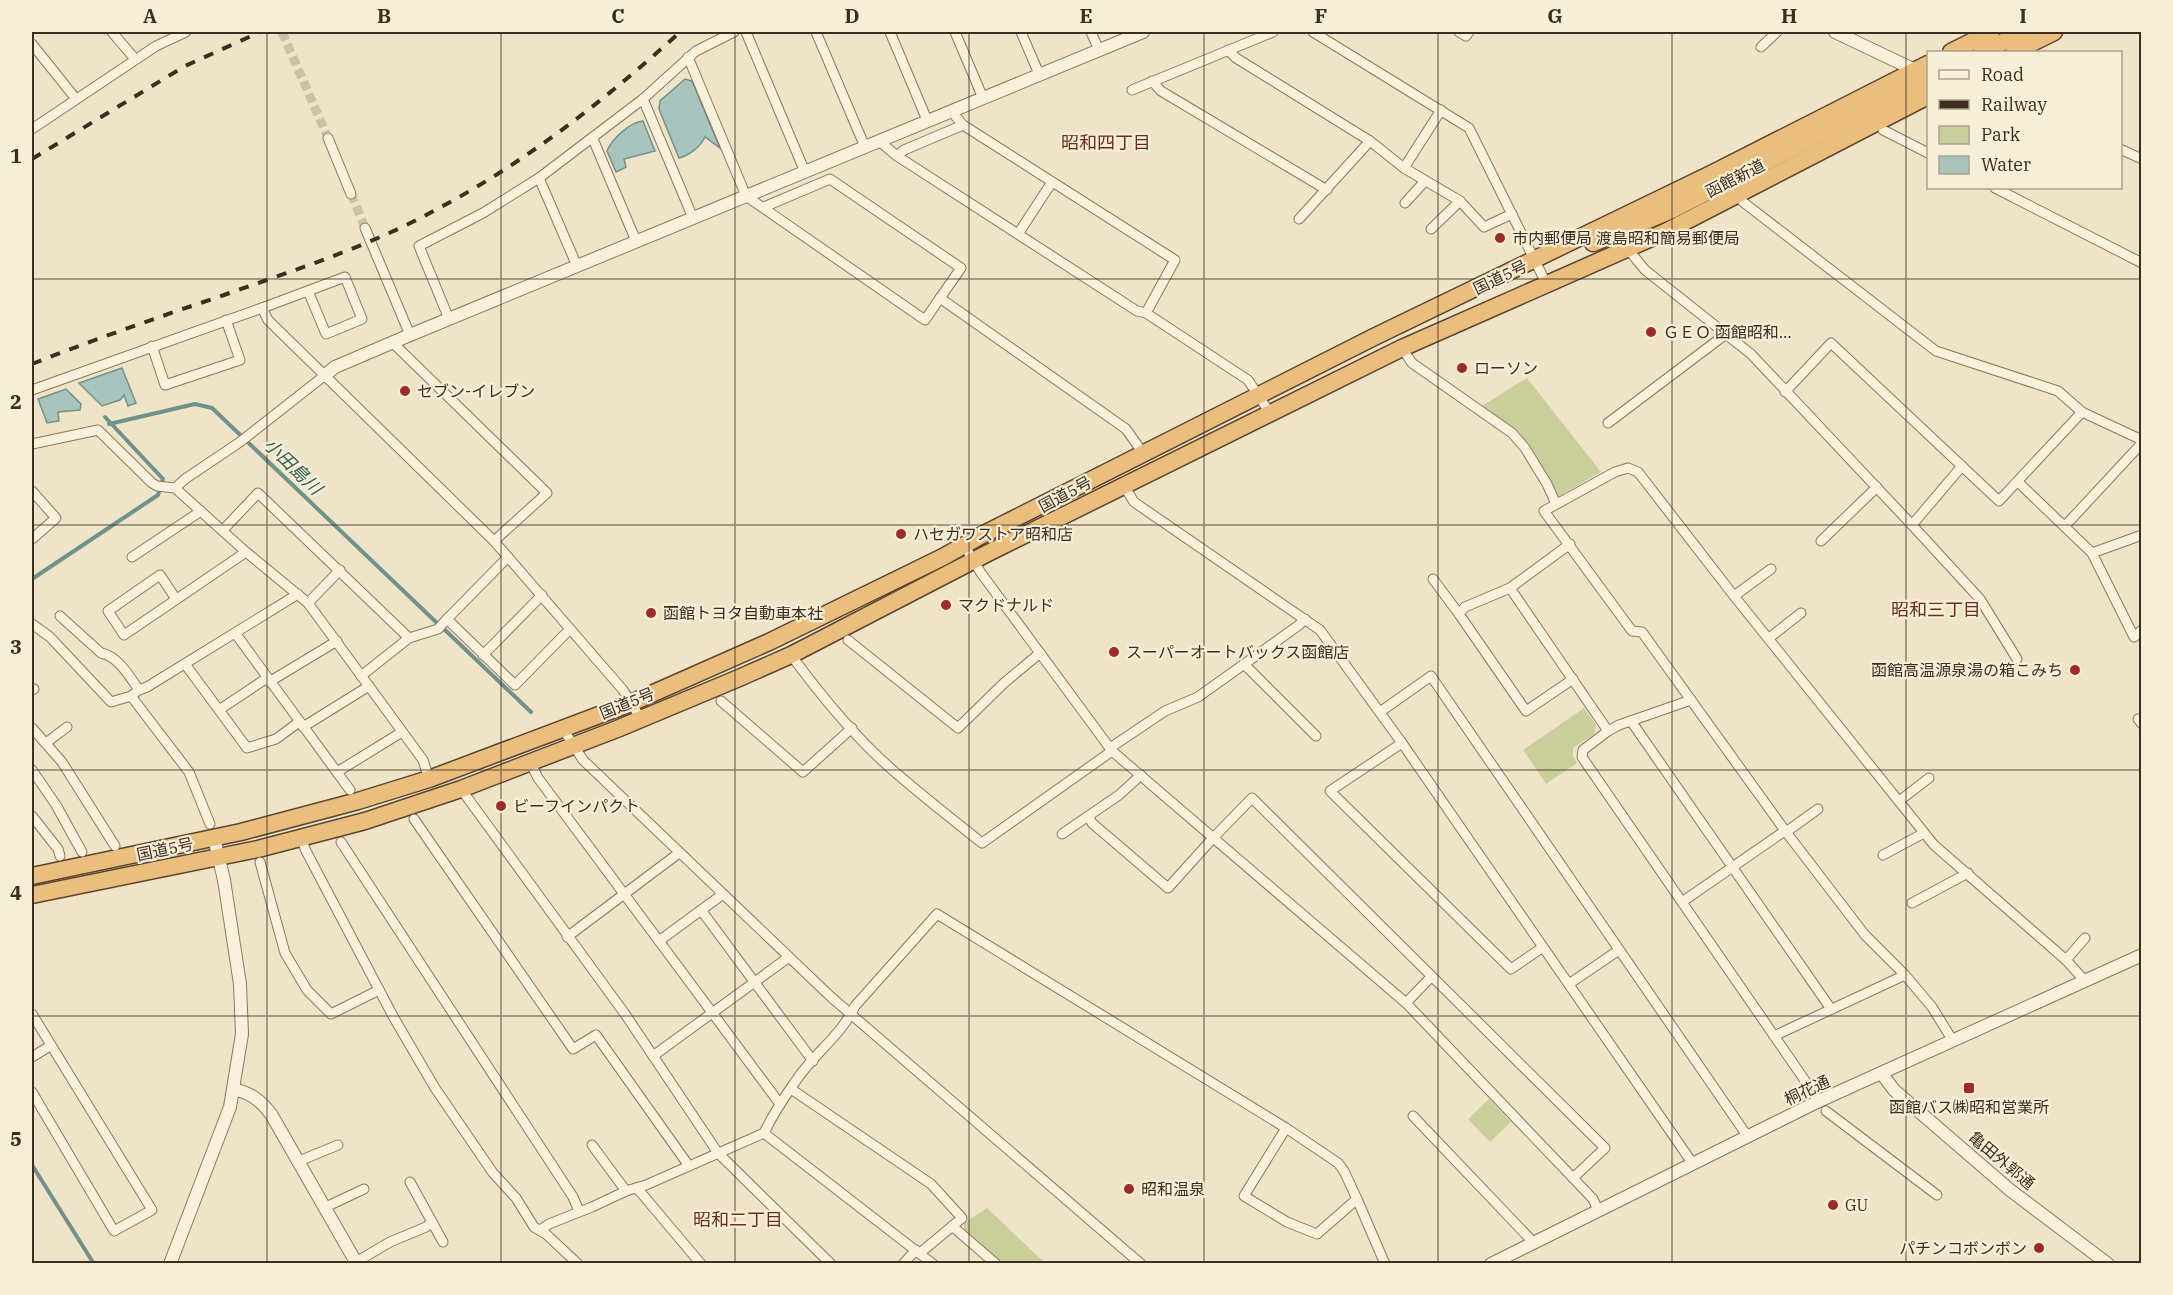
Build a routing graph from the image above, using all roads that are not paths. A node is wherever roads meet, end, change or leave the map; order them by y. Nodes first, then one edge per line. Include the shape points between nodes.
1 (112, 32) edge
2 (186, 32) edge
3 (734, 32) edge
4 (746, 32) edge
5 (816, 32) edge
6 (890, 32) edge
7 (955, 32) edge
8 (1021, 32) edge
9 (1091, 32) edge
10 (1143, 32) edge
11 (1273, 32) edge
12 (1312, 32) edge
13 (1459, 32) edge
14 (1469, 32) edge
15 (1777, 32) edge
16 (1835, 32) edge
17 (1991, 32) edge
18 (2024, 32) edge
19 (2054, 32) edge
20 (32, 44) edge
21 (1761, 47) dead end
22 (1099, 50) junction
23 (1228, 50) junction
24 (1953, 51) edge
25 (1984, 51) edge
26 (2016, 51) edge
27 (688, 57) junction
28 (135, 59) junction
29 (1925, 72) edge
30 (1039, 74) junction
31 (1152, 81) junction
32 (1132, 90) dead end
33 (1927, 97) edge
34 (982, 98) junction
35 (76, 99) junction
36 (644, 99) junction
37 (1441, 110) junction
38 (951, 111) junction
39 (927, 120) junction
40 (963, 125) junction
41 (32, 129) edge
42 (1883, 130) dead end
43 (328, 138) tunnel mouth
44 (593, 139) junction
45 (879, 141) junction
46 (1370, 141) junction
47 (865, 147) junction
48 (2122, 150) edge
49 (1927, 152) edge
50 (897, 156) junction
51 (2142, 159) edge
52 (1404, 168) junction
53 (811, 170) junction
54 (539, 178) junction
55 (830, 179) junction
56 (1425, 181) junction
57 (1730, 181) junction
58 (1052, 182) junction
59 (1997, 189) edge
60 (1327, 190) junction
61 (351, 194) tunnel mouth
62 (746, 196) junction
63 (1460, 201) junction
64 (1405, 203) dead end
65 (764, 207) junction
66 (1512, 214) junction
67 (693, 218) junction
68 (1299, 219) dead end
69 (365, 228) tunnel mouth
70 (1431, 230) dead end
71 (1018, 234) junction
72 (1624, 240) junction
73 (636, 241) junction
74 (1535, 260) junction
75 (2142, 263) edge
76 (577, 266) junction
77 (1546, 283) junction
78 (308, 291) junction
79 (940, 298) junction
80 (262, 308) junction
81 (1146, 313) junction
82 (226, 320) junction
83 (449, 320) junction
84 (1726, 334) junction
85 (410, 335) junction
86 (393, 343) junction
87 (152, 346) junction
88 (1402, 348) junction
89 (324, 376) junction
90 (32, 390) edge
91 (1785, 392) junction
92 (1259, 395) junction
93 (2082, 412) junction
94 (1270, 413) junction
95 (1608, 423) dead end
96 (2142, 441) edge
97 (32, 444) edge
98 (1143, 453) junction
99 (1962, 466) junction
100 (2018, 482) junction
101 (1124, 486) junction
102 (171, 487) junction
103 (1876, 487) junction
104 (32, 491) edge
105 (1556, 504) junction
106 (201, 511) junction
107 (1912, 525) junction
108 (2065, 526) junction
109 (223, 530) junction
110 (2142, 535) edge
111 (32, 539) edge
112 (494, 541) junction
113 (1821, 541) dead end
114 (1570, 544) junction
115 (964, 545) junction
116 (246, 552) junction
117 (2092, 553) junction
118 (132, 557) dead end
119 (508, 557) junction
120 (973, 561) junction
121 (1771, 569) dead end
122 (340, 570) junction
123 (1433, 579) dead end
124 (1510, 588) junction
125 (298, 594) junction
126 (542, 595) junction
127 (1734, 596) junction
128 (176, 599) junction
129 (308, 603) junction
130 (1801, 613) dead end
131 (1459, 614) junction
132 (60, 616) dead end
133 (447, 619) junction
134 (1305, 619) junction
135 (32, 624) edge
136 (570, 629) junction
137 (2142, 630) edge
138 (235, 633) junction
139 (409, 638) junction
140 (1768, 638) junction
141 (848, 640) dead end
142 (337, 641) junction
143 (1040, 653) junction
144 (483, 655) junction
145 (791, 655) junction
146 (2017, 659) dead end
147 (185, 664) junction
148 (1244, 664) junction
149 (361, 676) junction
150 (1573, 679) junction
151 (268, 680) junction
152 (369, 686) junction
153 (135, 693) junction
154 (1691, 700) junction
155 (722, 701) dead end
156 (631, 703) junction
157 (219, 710) junction
158 (1380, 712) junction
159 (641, 719) junction
160 (1631, 721) junction
161 (301, 725) junction
162 (67, 727) dead end
163 (32, 728) edge
164 (852, 728) junction
165 (563, 729) junction
166 (1608, 731) junction
167 (402, 732) junction
168 (1316, 736) dead end
169 (1402, 742) junction
170 (46, 743) junction
171 (574, 745) junction
172 (1111, 750) junction
173 (530, 762) junction
174 (32, 770) edge
175 (337, 772) junction
176 (1141, 775) junction
177 (1929, 778) dead end
178 (429, 779) junction
179 (461, 789) junction
180 (350, 790) dead end
181 (1899, 801) junction
182 (1818, 809) dead end
183 (32, 816) edge
184 (1089, 817) junction
185 (414, 819) dead end
186 (212, 831) junction
187 (1786, 831) junction
188 (1924, 833) junction
189 (1062, 834) dead end
190 (301, 838) junction
191 (1213, 838) junction
192 (341, 842) dead end
193 (115, 846) dead end
194 (82, 852) dead end
195 (679, 853) junction
196 (1883, 855) dead end
197 (60, 856) dead end
198 (219, 857) junction
199 (260, 862) dead end
200 (1732, 867) junction
201 (1968, 873) junction
202 (32, 876) edge
203 (723, 894) junction
204 (32, 895) edge
205 (624, 895) junction
206 (1682, 902) junction
207 (1912, 903) dead end
208 (701, 910) junction
209 (567, 937) junction
210 (2085, 938) dead end
211 (659, 941) junction
212 (1543, 947) junction
213 (1619, 951) junction
214 (2142, 955) edge
215 (789, 957) junction
216 (2066, 960) junction
217 (1905, 975) junction
218 (1431, 977) junction
219 (2085, 981) junction
220 (754, 982) junction
221 (1569, 984) junction
222 (379, 990) junction
223 (1406, 1002) junction
224 (1831, 1009) junction
225 (712, 1012) junction
226 (852, 1013) junction
227 (32, 1014) edge
228 (1774, 1036) junction
229 (1953, 1041) junction
230 (50, 1046) junction
231 (653, 1056) junction
232 (32, 1057) edge
233 (813, 1062) junction
234 (1882, 1074) junction
235 (233, 1089) junction
236 (791, 1089) junction
237 (32, 1092) edge
238 (780, 1104) junction
239 (1822, 1106) junction
240 (1413, 1116) dead end
241 (1286, 1128) junction
242 (764, 1133) junction
243 (1748, 1137) junction
244 (338, 1145) dead end
245 (592, 1145) dead end
246 (718, 1154) junction
247 (304, 1159) dead end
248 (1693, 1164) junction
249 (689, 1166) junction
250 (1573, 1178) junction
251 (410, 1182) dead end
252 (637, 1188) junction
253 (364, 1190) dead end
254 (626, 1191) junction
255 (1937, 1195) dead end
256 (1357, 1199) junction
257 (330, 1205) dead end
258 (1598, 1210) junction
259 (579, 1211) junction
260 (432, 1222) junction
261 (952, 1226) junction
262 (540, 1230) junction
263 (443, 1242) dead end
264 (1534, 1243) junction
265 (918, 1252) junction
266 (357, 1262) edge
267 (170, 1263) edge
268 (578, 1263) edge
269 (701, 1263) edge
270 (831, 1263) edge
271 (903, 1263) edge
272 (933, 1263) edge
273 (996, 1263) edge
274 (1141, 1263) edge
275 (1385, 1263) edge
276 (1491, 1263) edge
277 (2108, 1263) edge

1 - 28 street
2 - 28 street
3 - 27 street
4 - 53 street
5 - 47 street
6 - 39 street
7 - 34 street
8 - 30 street
9 - 22 street
10 - 22 street
11 - 23 street
12 - 37 street
13 - 14 street via 1466,36
15 - 21 street
16 - 29 street
17 - 24 highway
18 - 25 highway
19 - 26 highway
20 - 35 street
22 - 30 street
23 - 31 street
23 - 46 street
27 - 36 street
27 - 62 street
28 - 35 street
29 - 57 highway, 国道5号
29 - 57 highway, 函館新道 via 1894,97
30 - 34 street
31 - 32 street
31 - 60 street via 1161,91
33 - 57 highway, 国道5号
34 - 38 street
35 - 41 street
36 - 44 street
36 - 67 street
37 - 52 street
37 - 66 street via 1468,128
38 - 39 street
38 - 40 street
39 - 45 street
40 - 50 street
40 - 58 street
42 - 49 street
43 - 61 street
44 - 54 street
44 - 73 street
45 - 47 street
45 - 50 street
46 - 52 street
46 - 60 street
47 - 53 street
48 - 51 street
50 - 71 street
52 - 56 street
53 - 55 street
53 - 62 street
54 - 76 street
54 - 83 street via 419,246
55 - 65 street
55 - 79 street via 961,268
56 - 63 street
56 - 64 street
57 - 72 highway, 函館新道
57 - 74 highway, 国道5号
57 - 93 street via 1743,202 1936,351 2058,392
58 - 71 street
58 - 81 street via 1175,260
59 - 75 street
60 - 68 street
62 - 65 street
62 - 67 street
63 - 66 street via 1484,227
63 - 70 street
65 - 79 street via 925,320
66 - 74 street
67 - 73 street
69 - 85 street
71 - 81 street via 1137,311
72 - 74 highway, 函館新道
72 - 77 highway, 国道5号
72 - 84 street via 1645,270
73 - 76 street
74 - 77 street
74 - 92 highway, 国道5号
76 - 83 street
77 - 88 highway, 国道5号
78 - 78 street via 345,278 362,319 326,334
78 - 80 street
79 - 98 street via 1126,429
80 - 82 street
80 - 89 street via 268,320
81 - 92 street via 1248,380
82 - 87 street
82 - 87 street via 240,360 165,385
83 - 85 street
84 - 91 street via 1751,354
84 - 95 street
85 - 86 street
86 - 89 street via 335,367
86 - 112 street via 547,493
87 - 90 street
88 - 94 highway, 国道5号
88 - 105 street via 1412,363 1519,440
89 - 102 street via 244,439
89 - 112 street
91 - 99 street via 1831,343
91 - 103 street
92 - 94 street
92 - 98 highway, 国道5号
93 - 96 street
93 - 100 street
94 - 101 highway, 国道5号
96 - 108 street
97 - 102 street via 98,430 157,486
98 - 115 highway, 国道5号
99 - 100 street via 1999,501
99 - 107 street
100 - 108 street
101 - 120 highway, 国道5号
101 - 134 street via 1134,501
102 - 106 street
103 - 107 street
103 - 113 street
104 - 111 street via 56,518
105 - 114 street via 1544,510
105 - 127 street via 1615,472 1634,469
106 - 109 street
106 - 118 street
107 - 146 street via 1980,598
108 - 117 street
109 - 116 street
109 - 122 street via 258,493
110 - 117 street
112 - 119 street
114 - 124 street
114 - 154 street via 1632,631 1642,632
115 - 120 street
115 - 156 highway, 国道5号 via 770,642
116 - 125 street
116 - 128 street
117 - 137 street via 2134,637
119 - 126 street
119 - 133 street
120 - 143 street
120 - 145 highway, 国道5号
121 - 127 street
122 - 129 street
122 - 139 street
123 - 131 street
124 - 131 street via 1466,607
124 - 150 street
125 - 129 street
125 - 138 street
126 - 136 street
126 - 144 street
127 - 140 street
128 - 128 street via 124,634 108,611 160,575
129 - 142 street
130 - 140 street
131 - 150 street via 1526,711
132 - 153 street via 125,670
133 - 139 street via 438,629
133 - 144 street
134 - 148 street
134 - 158 street via 1320,630
135 - 153 street via 50,637 111,702
136 - 144 street via 515,686
136 - 156 street
138 - 147 street
138 - 151 street
139 - 149 street
140 - 181 street
141 - 143 street via 958,728
142 - 149 street
142 - 151 street
143 - 172 street
145 - 159 highway, 国道5号
145 - 164 street
147 - 153 street
147 - 157 street
148 - 168 street
148 - 172 street via 1198,697 1165,711
149 - 152 street
150 - 166 street
151 - 157 street
151 - 161 street
152 - 161 street
152 - 167 street
153 - 186 street via 189,772
154 - 160 street
154 - 187 street
155 - 164 street via 803,772
156 - 159 street
156 - 165 highway, 国道5号
157 - 161 street via 247,748 276,739
158 - 169 street
158 - 213 street via 1431,676
159 - 171 highway, 国道5号
160 - 166 street
160 - 200 street
161 - 175 street
162 - 170 street
163 - 170 street
164 - 172 street via 895,772 982,843
165 - 171 street
165 - 178 highway, 国道5号
166 - 206 street via 1583,750 1582,757
167 - 175 street
167 - 178 street via 423,760
169 - 212 street
169 - 212 street via 1330,791 1511,969
170 - 193 street
171 - 173 highway, 国道5号
171 - 195 street via 583,760
172 - 176 street
173 - 179 highway, 国道5号
173 - 205 street
174 - 194 street
175 - 180 street
176 - 184 street
176 - 191 street
177 - 181 street
178 - 186 highway, 国道5号 via 358,801
179 - 190 highway, 国道5号
179 - 209 street
181 - 188 street
182 - 187 street
183 - 197 street
184 - 189 street
184 - 191 street via 1168,888
185 - 249 street via 573,1049 596,1035
186 - 198 street
186 - 202 highway, 国道5号
187 - 200 street
187 - 217 street via 1865,935
188 - 196 street
188 - 201 street
190 - 198 highway, 国道5号
190 - 222 street
191 - 218 street via 1252,798
191 - 223 street
192 - 259 street
195 - 203 street
195 - 205 street
198 - 204 highway, 国道5号
198 - 235 street via 240,984 242,1034
199 - 222 street via 285,952 307,990 331,1014
200 - 206 street
200 - 224 street
201 - 207 street
201 - 216 street
203 - 208 street
203 - 215 street
205 - 209 street
205 - 211 street
206 - 228 street
208 - 211 street
208 - 220 street
209 - 231 street
210 - 216 street
211 - 225 street
212 - 221 street
213 - 221 street
213 - 243 street
214 - 219 street, 桐花通
215 - 220 street
215 - 226 street
216 - 219 street
217 - 224 street
217 - 229 street via 1932,1007
218 - 223 street
218 - 250 street via 1605,1148
219 - 229 street, 桐花通
220 - 225 street
220 - 233 street
221 - 248 street
222 - 262 street via 435,1088 493,1173
223 - 250 street
224 - 228 street
225 - 231 street
225 - 238 street
226 - 233 street
226 - 241 street via 937,915
226 - 274 street
227 - 230 street
228 - 239 street
229 - 234 street, 桐花通
230 - 232 street
230 - 237 street via 152,1210 114,1231
231 - 246 street
233 - 236 street
234 - 239 street, 桐花通
234 - 277 street, 亀田外郭通 via 1894,1090 2010,1190
235 - 266 street via 260,1100
235 - 267 street via 230,1107
236 - 238 street
236 - 261 street via 931,1184 962,1218
238 - 242 street
239 - 243 street, 桐花通
239 - 255 street
240 - 264 street
241 - 256 street via 1338,1163
241 - 256 street via 1244,1196 1287,1222 1317,1234
242 - 246 street
242 - 265 street
243 - 248 street, 桐花通
244 - 247 street
245 - 254 street
246 - 249 street
246 - 270 street
248 - 258 street, 桐花通
249 - 252 street
250 - 258 street
251 - 260 street
252 - 254 street
252 - 269 street
253 - 257 street
254 - 259 street
256 - 275 street
258 - 264 street, 桐花通
259 - 262 street
260 - 263 street
260 - 266 street
261 - 265 street
261 - 273 street
262 - 268 street
264 - 276 street, 桐花通
265 - 271 street
265 - 272 street

